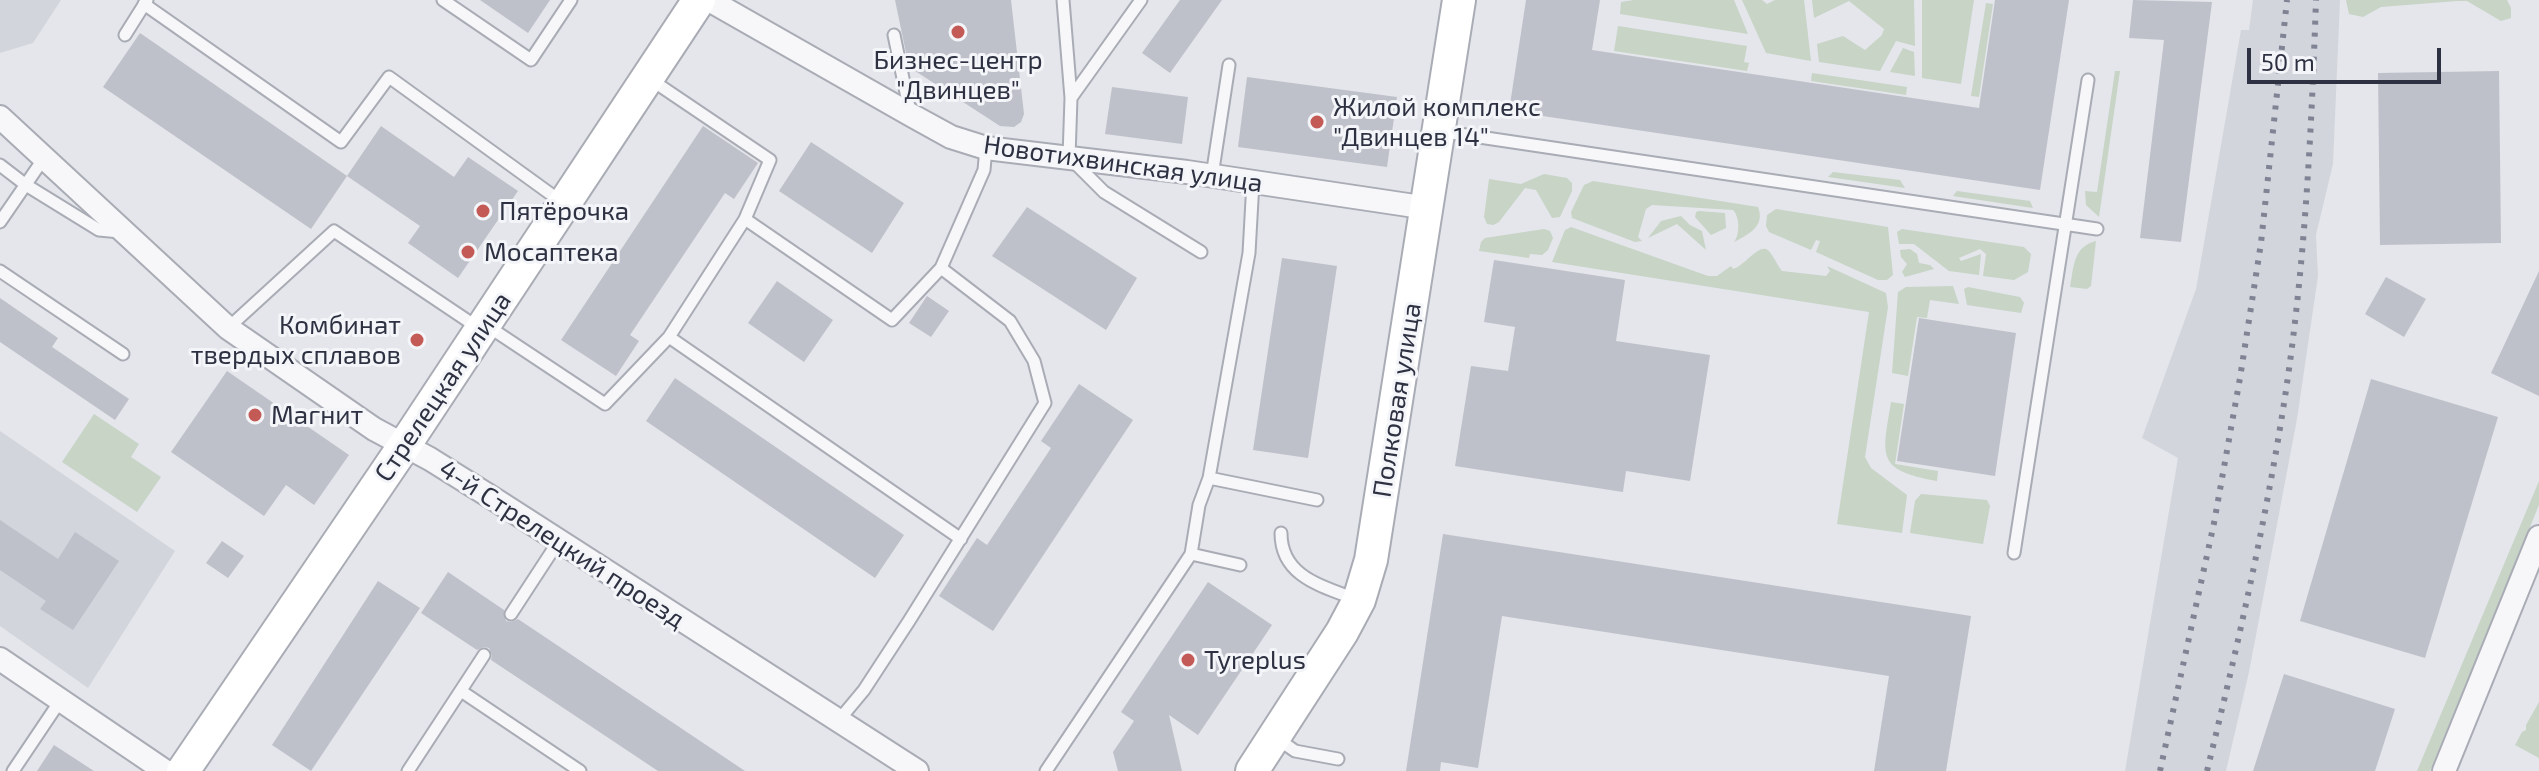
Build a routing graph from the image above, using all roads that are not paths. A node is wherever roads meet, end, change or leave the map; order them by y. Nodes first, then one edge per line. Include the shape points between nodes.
1 (443, 0) edge
2 (571, 0) edge
3 (699, 0) edge
4 (709, 0) edge
5 (1063, 0) edge
6 (1141, 0) edge
7 (1459, 0) edge
8 (146, 2) edge
9 (125, 35) dead end
10 (894, 35) dead end
11 (1229, 65) dead end
12 (647, 78) junction
13 (2088, 80) dead end
14 (1071, 98) junction
15 (911, 115) junction
16 (0, 117) edge
17 (1439, 131) junction
18 (986, 148) junction
19 (1069, 157) junction
20 (44, 158) junction
21 (0, 165) edge
22 (1212, 176) junction
23 (1253, 182) junction
24 (26, 185) junction
25 (563, 204) junction
26 (1428, 208) junction
27 (745, 219) junction
28 (0, 222) edge
29 (2065, 225) junction
30 (2097, 229) dead end
31 (124, 233) junction
32 (1201, 252) dead end
33 (941, 268) junction
34 (0, 271) edge
35 (483, 326) junction
36 (228, 328) junction
37 (669, 337) junction
38 (123, 354) dead end
39 (404, 446) junction
40 (1209, 478) junction
41 (1317, 500) dead end
42 (1281, 533) dead end
43 (2539, 537) edge
44 (961, 539) junction
45 (558, 542) junction
46 (2014, 553) dead end
47 (1191, 554) junction
48 (1240, 565) dead end
49 (1359, 600) junction
50 (511, 614) dead end
51 (484, 655) dead end
52 (0, 659) edge
53 (461, 691) junction
54 (60, 701) junction
55 (839, 720) junction
56 (1275, 737) junction
57 (1338, 759) dead end
58 (13, 771) edge
59 (165, 771) edge
60 (183, 771) edge
61 (408, 771) edge
62 (580, 771) edge
63 (917, 771) edge
64 (1046, 771) edge
65 (1252, 771) edge
66 (2444, 771) edge

1 - 2 lane via 531,60
3 - 12 street, Стрелецкая улица
4 - 15 street, Новотихвинская улица
5 - 14 lane
6 - 14 lane
7 - 17 street, Полковая улица
8 - 9 lane
8 - 25 lane via 341,142 389,77
10 - 15 lane
11 - 22 lane
12 - 25 street, Стрелецкая улица
12 - 27 lane via 770,160
13 - 29 lane
14 - 19 lane
15 - 18 street, Новотихвинская улица via 951,137
16 - 20 street, 4-й Стрелецкий проезд
17 - 26 street, Полковая улица
17 - 29 lane
18 - 19 street, Новотихвинская улица
18 - 33 lane via 984,170
19 - 22 street, Новотихвинская улица
19 - 32 lane via 1104,192
20 - 24 lane
20 - 31 street, 4-й Стрелецкий проезд
21 - 24 lane
22 - 23 street, Новотихвинская улица
23 - 26 street, Новотихвинская улица
23 - 40 lane via 1249,253
24 - 28 lane
24 - 31 lane via 99,230
25 - 35 street, Стрелецкая улица
26 - 49 street, Полковая улица via 1371,560
27 - 33 lane via 892,320
27 - 37 lane
29 - 30 lane
29 - 46 lane
31 - 36 street, 4-й Стрелецкий проезд
33 - 44 lane via 1010,321 1034,361 1045,403
34 - 38 lane
35 - 36 lane via 334,231
35 - 37 lane via 605,404
35 - 39 street, Стрелецкая улица
36 - 39 street, 4-й Стрелецкий проезд
37 - 44 lane
39 - 45 street, 4-й Стрелецкий проезд
39 - 60 street, Стрелецкая улица
40 - 41 lane
40 - 47 lane
42 - 49 lane via 1285,558 1299,573
43 - 66 street
44 - 55 lane
45 - 50 lane
45 - 55 street, 4-й Стрелецкий проезд
47 - 48 lane
47 - 64 lane
49 - 56 street, Полковая улица
51 - 53 lane
52 - 54 street
53 - 61 lane
53 - 62 lane
54 - 58 lane
54 - 59 street
55 - 63 street, 4-й Стрелецкий проезд
56 - 57 lane via 1295,751
56 - 65 street, Полковая улица

